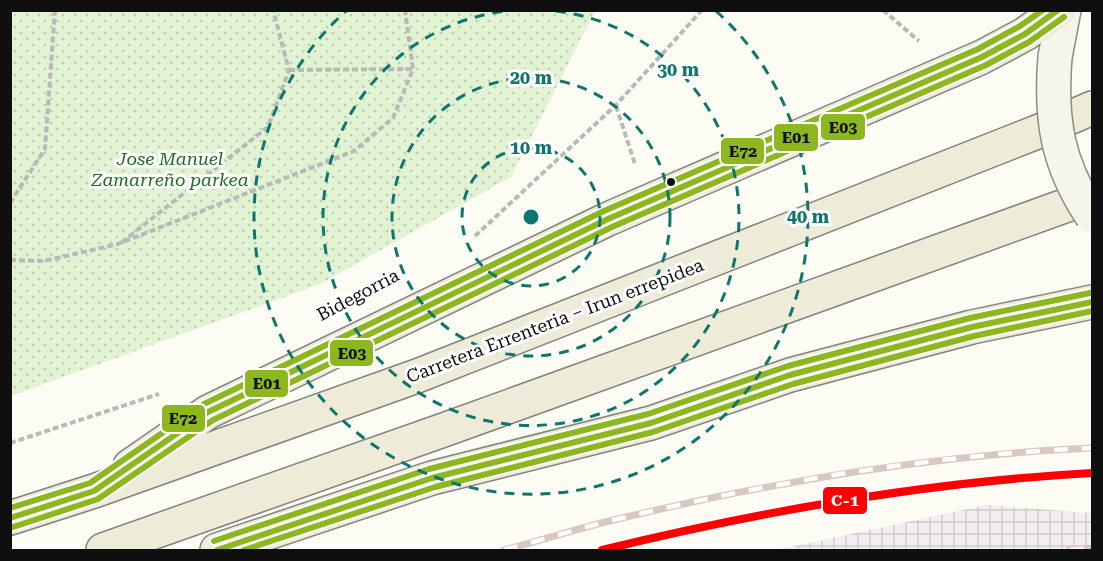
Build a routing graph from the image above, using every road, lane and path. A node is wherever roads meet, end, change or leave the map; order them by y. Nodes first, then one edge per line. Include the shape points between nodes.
1 (55, 10) edge
2 (273, 10) edge
3 (405, 10) edge
4 (702, 10) edge
5 (883, 10) edge
6 (1059, 10) edge
7 (1064, 10) edge
8 (928, 48) dead end
9 (414, 69) junction
10 (290, 70) junction
11 (616, 105) junction
12 (1092, 108) edge
13 (637, 172) dead end
14 (1092, 196) edge
15 (10, 203) edge
16 (1092, 216) edge
17 (473, 238) dead end
18 (118, 244) junction
19 (10, 260) edge
20 (1092, 302) edge
21 (166, 391) dead end
22 (10, 443) edge
23 (94, 491) junction
24 (10, 518) edge
25 (103, 550) edge
26 (217, 550) edge

1 - 15 path via 45,149
2 - 10 path
3 - 9 path
4 - 11 path
5 - 8 path
6 - 23 main road via 982,57 608,219 208,412
7 - 16 main road, bridge via 1056,42 1052,88 1056,135 1067,173
9 - 10 path
9 - 18 path via 393,118 354,151
10 - 18 path via 268,127
11 - 13 path
11 - 17 path
12 - 23 main road, Carretera Errenteria – Irun errepidea via 417,376
14 - 25 main road
18 - 19 path via 44,261
20 - 26 main road via 972,327 790,375 651,423 432,478
21 - 22 path
23 - 24 main road, Carretera Errenteria – Irun errepidea

